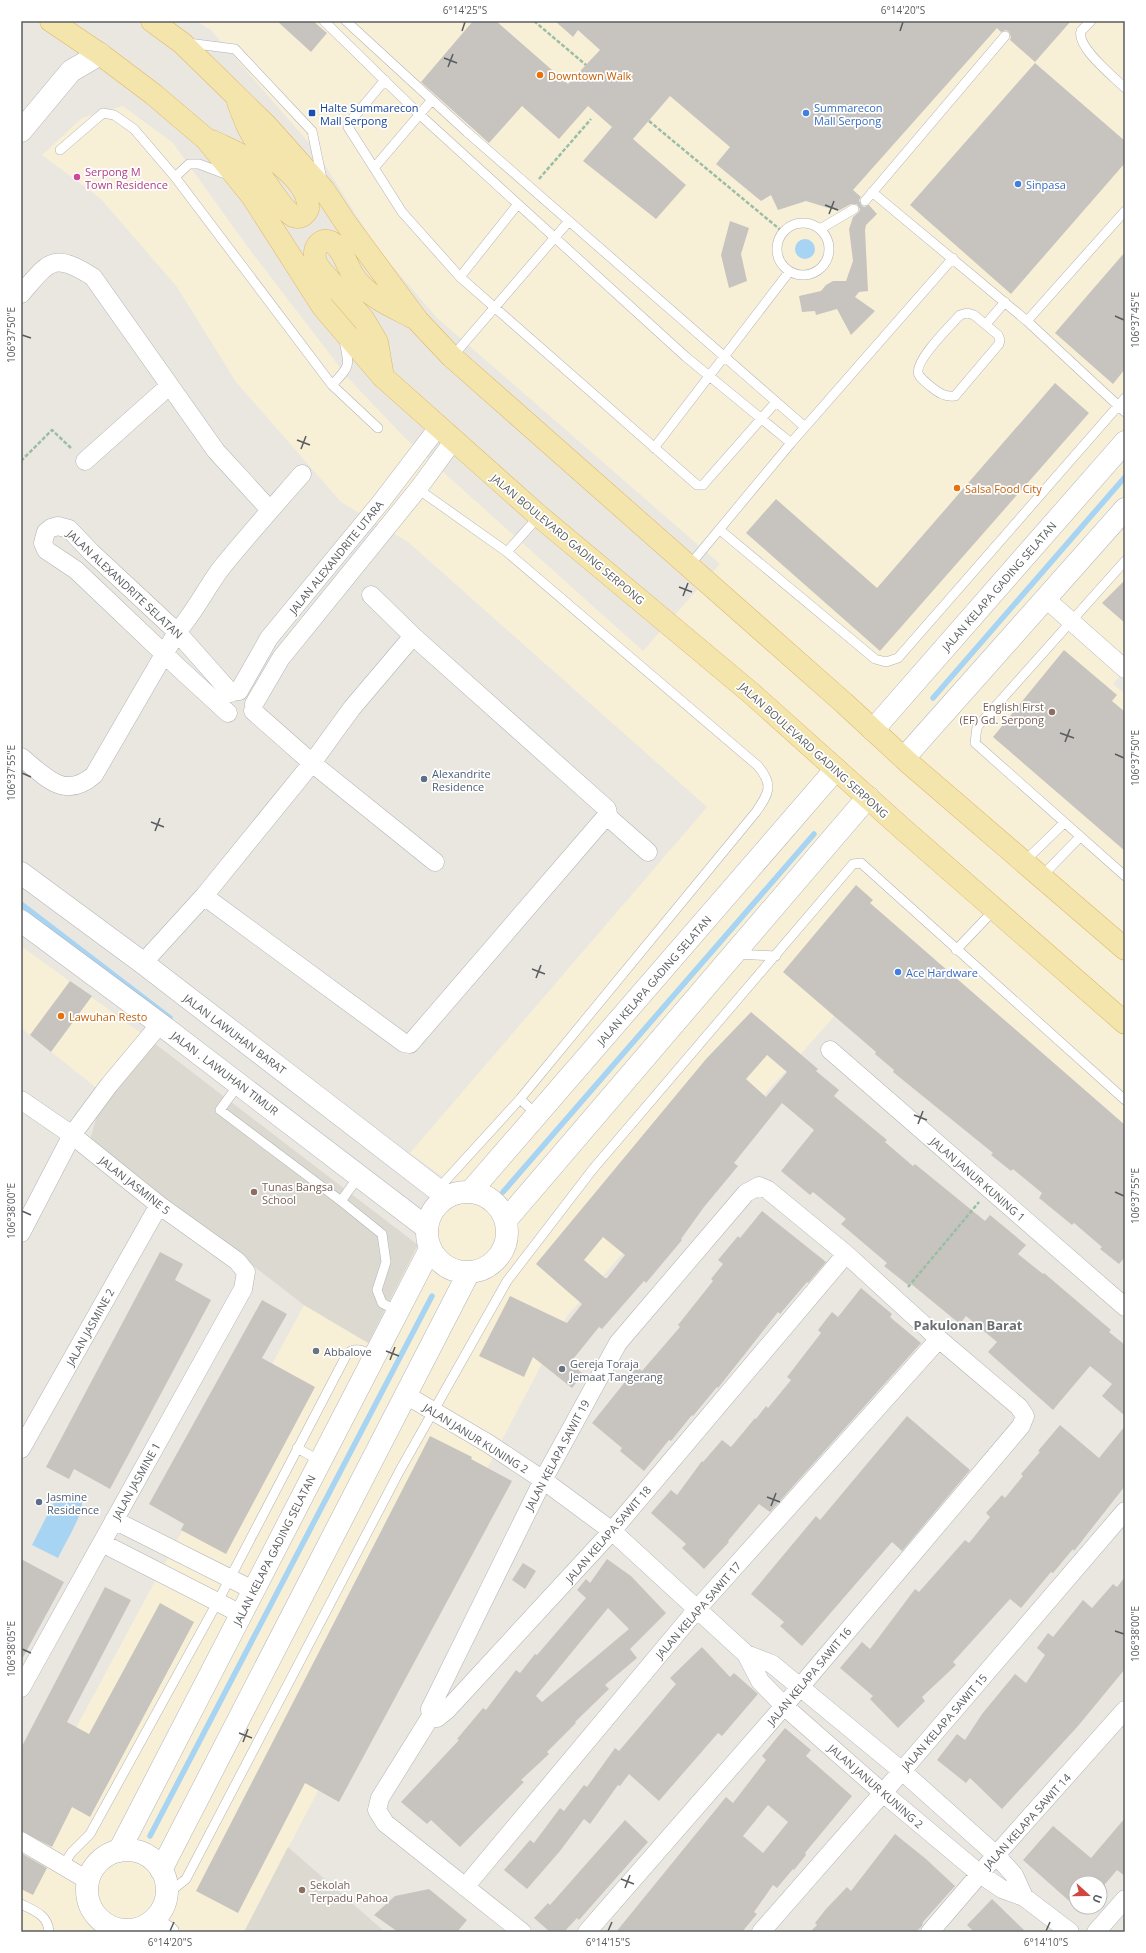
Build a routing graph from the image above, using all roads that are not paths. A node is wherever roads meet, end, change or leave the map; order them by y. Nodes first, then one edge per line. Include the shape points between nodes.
1 (51, 21) edge
2 (152, 21) edge
3 (324, 21) edge
4 (346, 21) edge
5 (1091, 21) edge
6 (1005, 36) dead end
7 (78, 39) junction
8 (182, 43) junction
9 (379, 51) junction
10 (100, 54) junction
11 (369, 64) junction
12 (70, 71) junction
13 (385, 80) junction
14 (1125, 88) edge
15 (234, 94) junction
16 (431, 101) junction
17 (419, 114) junction
18 (21, 131) edge
19 (206, 138) junction
20 (60, 150) dead end
21 (374, 168) junction
22 (175, 177) junction
23 (238, 180) junction
24 (324, 190) junction
25 (872, 192) junction
26 (865, 201) dead end
27 (518, 204) junction
28 (854, 209) dead end
29 (1125, 211) edge
30 (569, 221) junction
31 (820, 229) junction
32 (555, 238) junction
33 (953, 258) junction
34 (789, 272) junction
35 (460, 277) junction
36 (21, 294) edge
37 (1005, 302) junction
38 (495, 307) junction
39 (418, 321) junction
40 (1027, 321) junction
41 (986, 324) junction
42 (342, 331) junction
43 (724, 356) junction
44 (452, 357) junction
45 (383, 377) junction
46 (708, 377) junction
47 (332, 385) junction
48 (169, 386) junction
49 (1125, 398) edge
50 (776, 402) junction
51 (1117, 406) junction
52 (1125, 412) edge
53 (761, 418) junction
54 (805, 427) junction
55 (378, 428) dead end
56 (447, 433) junction
57 (1125, 442) edge
58 (790, 443) junction
59 (654, 448) junction
60 (85, 461) road end
61 (302, 474) dead end
62 (418, 490) junction
63 (1125, 509) edge
64 (270, 510) junction
65 (539, 516) junction
66 (720, 530) junction
67 (507, 552) junction
68 (1125, 561) edge
69 (690, 566) junction
70 (371, 595) dead end
71 (1046, 599) junction
72 (1072, 622) junction
73 (177, 632) junction
74 (413, 636) junction
75 (165, 654) junction
76 (1125, 669) edge
77 (235, 692) junction
78 (253, 708) junction
79 (228, 713) junction
80 (873, 730) junction
81 (21, 757) edge
82 (904, 758) junction
83 (312, 763) junction
84 (836, 769) junction
85 (868, 797) junction
86 (607, 816) junction
87 (1064, 823) junction
88 (1080, 837) junction
89 (648, 852) dead end
90 (435, 862) dead end
91 (1024, 862) junction
92 (21, 873) edge
93 (1125, 876) edge
94 (1041, 877) junction
95 (204, 896) junction
96 (995, 909) junction
97 (21, 921) edge
98 (956, 950) junction
99 (1125, 950) edge
100 (733, 954) junction
101 (776, 956) junction
102 (143, 963) junction
103 (1125, 1023) edge
104 (160, 1024) junction
105 (830, 1050) dead end
106 (239, 1084) junction
107 (520, 1099) junction
108 (21, 1100) edge
109 (1125, 1100) edge
110 (537, 1115) junction
111 (72, 1135) junction
112 (359, 1176) junction
113 (472, 1191) junction
114 (442, 1193) junction
115 (341, 1201) junction
116 (159, 1205) junction
117 (506, 1220) junction
118 (21, 1232) edge
119 (429, 1238) junction
120 (846, 1254) junction
121 (246, 1272) joint
122 (469, 1272) junction
123 (1125, 1307) edge
124 (398, 1311) junction
125 (939, 1340) junction
126 (374, 1357) junction
127 (406, 1395) junction
128 (433, 1410) junction
129 (297, 1448) junction
130 (21, 1449) edge
131 (320, 1461) junction
132 (543, 1480) junction
133 (1125, 1510) edge
134 (114, 1520) junction
135 (612, 1531) junction
136 (102, 1543) junction
137 (229, 1578) junction
138 (253, 1590) junction
139 (217, 1602) junction
140 (698, 1608) junction
141 (241, 1614) junction
142 (746, 1654) junction
143 (801, 1686) junction
144 (21, 1688) edge
145 (784, 1706) junction
146 (1125, 1710) edge
147 (431, 1716) junction
148 (902, 1771) junction
149 (883, 1793) junction
150 (21, 1841) edge
151 (119, 1851) junction
152 (996, 1855) junction
153 (63, 1866) junction
154 (980, 1874) junction
155 (164, 1879) junction
156 (89, 1881) junction
157 (465, 1887) junction
158 (1024, 1897) junction
159 (1125, 1899) edge
160 (21, 1904) edge
161 (90, 1922) edge
162 (161, 1926) edge
163 (130, 1931) edge
164 (49, 1932) edge
165 (522, 1932) edge
166 (587, 1932) edge
167 (761, 1932) edge
168 (930, 1932) edge
169 (1070, 1932) edge
170 (1096, 1932) edge

1 - 7 main road, JALAN BOULEVARD GADING SERPONG
2 - 8 main road
3 - 11 lane
4 - 9 lane
5 - 14 lane via 1081,31 1081,40 1101,65
6 - 25 lane
7 - 10 main road, JALAN BOULEVARD GADING SERPONG
7 - 12 street
8 - 15 main road
8 - 24 lane via 235,49 312,131
9 - 11 lane
9 - 16 lane
10 - 12 street
10 - 19 main road, JALAN BOULEVARD GADING SERPONG
11 - 13 lane
12 - 18 street
13 - 17 lane
13 - 21 lane via 348,125
15 - 19 main road via 248,128 260,146 298,182 307,195 308,210 304,215 293,215 247,159
15 - 24 main road via 266,125
16 - 17 lane
16 - 30 lane
17 - 21 lane
17 - 27 lane
19 - 23 main road, JALAN BOULEVARD GADING SERPONG
20 - 22 lane via 103,113 109,113 134,129
21 - 35 lane via 402,212
22 - 23 lane via 189,164 199,164
22 - 47 lane
23 - 42 main road, JALAN BOULEVARD GADING SERPONG via 252,196 323,307
24 - 39 main road
25 - 26 lane
25 - 33 lane
27 - 32 lane
27 - 35 lane
28 - 31 lane
29 - 40 lane
30 - 32 lane
30 - 43 lane
31 - 34 lane via 829,244 829,253 821,268 805,275
31 - 34 lane via 811,224 801,223 783,232 777,248 778,257
32 - 38 lane
32 - 46 lane
33 - 37 lane
33 - 54 lane
34 - 43 lane
35 - 38 lane
36 - 48 street via 46,266 56,262 79,268 93,277
37 - 40 lane
37 - 41 lane
38 - 44 lane
38 - 59 lane
39 - 44 main road
39 - 45 main road via 370,295 353,276 336,244 328,240 318,244 315,260 320,269 364,320 377,342
40 - 51 lane
41 - 41 lane via 998,335 999,344 955,396 947,397 940,394 919,376 918,370 923,358 960,315 974,315
42 - 45 main road, JALAN BOULEVARD GADING SERPONG
42 - 47 lane via 349,360 347,369
43 - 46 lane
43 - 50 lane
44 - 69 main road
45 - 56 main road, JALAN BOULEVARD GADING SERPONG
46 - 53 lane
46 - 59 lane
47 - 55 lane
48 - 60 street
48 - 64 street via 216,451
49 - 51 lane
50 - 53 lane
50 - 54 lane
51 - 52 lane
51 - 66 lane via 898,658 886,662 875,659
53 - 58 lane
53 - 59 lane via 700,486
54 - 58 lane
56 - 62 street, JALAN ALEXANDRITE UTARA
56 - 65 main road, JALAN BOULEVARD GADING SERPONG
56 - 77 street, JALAN ALEXANDRITE UTARA via 381,502 269,638
57 - 80 street, JALAN KELAPA GADING SELATAN
58 - 66 lane
61 - 64 street
62 - 67 lane
62 - 78 street, JALAN ALEXANDRITE UTARA via 281,658
63 - 71 street
64 - 73 street via 222,568
65 - 67 lane
65 - 84 main road, JALAN BOULEVARD GADING SERPONG via 751,692
66 - 69 lane
67 - 107 lane via 758,766 767,777 768,788 765,799 756,812
68 - 72 lane
69 - 80 main road
70 - 74 street
71 - 72 street
71 - 82 street
72 - 76 street
72 - 87 lane via 977,727 975,735 975,743
73 - 75 street
73 - 75 street, JALAN ALEXANDRITE SELATAN via 69,530 58,526 46,532 43,543 46,550 76,570
73 - 77 street, JALAN ALEXANDRITE SELATAN
74 - 83 street via 352,708
74 - 86 street via 607,810
75 - 79 street, JALAN ALEXANDRITE SELATAN
75 - 81 street via 94,775 88,780 65,787 55,784
77 - 78 street via 246,692 252,697
77 - 79 street via 226,706
78 - 79 street via 248,717 241,719 234,718
78 - 83 street
80 - 82 main road
82 - 91 main road
83 - 90 street
83 - 95 street
84 - 85 main road, JALAN BOULEVARD GADING SERPONG
84 - 110 street, JALAN KELAPA GADING SELATAN
85 - 96 main road, JALAN BOULEVARD GADING SERPONG
85 - 100 street
86 - 89 street
86 - 95 street via 410,1044 404,1043
87 - 88 lane
87 - 91 lane
88 - 93 lane
88 - 94 lane
91 - 94 main road
92 - 102 street, JALAN LAWUHAN BARAT
94 - 99 main road
95 - 102 street
96 - 98 lane
96 - 103 main road, JALAN BOULEVARD GADING SERPONG
97 - 104 street, JALAN . LAWUHAN TIMUR
98 - 101 lane via 861,864 856,863
98 - 109 lane
100 - 101 lane
100 - 117 street
101 - 128 lane via 593,1168 507,1281
102 - 114 street, JALAN LAWUHAN BARAT
104 - 106 street, JALAN . LAWUHAN TIMUR
104 - 111 street via 109,1085
105 - 123 street, JALAN JANUR KUNING 1
106 - 112 street, JALAN . LAWUHAN TIMUR
106 - 115 lane via 220,1110
107 - 110 lane
107 - 114 lane
108 - 111 street, JALAN JASMINE 5
110 - 113 street, JALAN KELAPA GADING SELATAN
111 - 116 street, JALAN JASMINE 5
111 - 118 street
112 - 115 lane
112 - 119 street, JALAN . LAWUHAN TIMUR
113 - 114 street
113 - 117 street via 494,1200
114 - 119 street via 430,1216
115 - 124 lane via 382,1234 386,1262 377,1290 382,1303
116 - 121 street, JALAN JASMINE 5 via 237,1260
116 - 130 street, JALAN JASMINE 2
117 - 122 street via 506,1244 500,1255 486,1267
119 - 122 street via 437,1258 446,1266 457,1271
119 - 124 street, JALAN KELAPA GADING SELATAN
120 - 125 street
120 - 132 street, JALAN KELAPA SAWIT 19 via 768,1190 759,1186 746,1193 618,1343
120 - 135 street, JALAN KELAPA SAWIT 18
121 - 134 street, JALAN JASMINE 1 via 243,1289
122 - 127 street
124 - 126 street, JALAN KELAPA GADING SELATAN
125 - 140 street, JALAN KELAPA SAWIT 17
125 - 143 street, JALAN KELAPA SAWIT 16 via 1019,1406 1025,1416 1021,1426
126 - 129 lane via 358,1350 351,1350 347,1354
126 - 131 street, JALAN KELAPA GADING SELATAN
127 - 128 street, JALAN JANUR KUNING 2
127 - 155 street
128 - 132 street, JALAN JANUR KUNING 2
128 - 155 lane via 186,1879 176,1887
129 - 131 lane
129 - 137 lane
131 - 138 street, JALAN KELAPA GADING SELATAN
132 - 135 street, JALAN JANUR KUNING 2
132 - 147 street, JALAN KELAPA SAWIT 19 via 430,1709
133 - 148 street, JALAN KELAPA SAWIT 15
134 - 136 street, JALAN JASMINE 1
134 - 137 street
135 - 140 street, JALAN JANUR KUNING 2
135 - 147 street, JALAN KELAPA SAWIT 18 via 447,1710 437,1718
136 - 139 street
136 - 144 street, JALAN JASMINE 1
137 - 138 street
137 - 139 lane
138 - 141 street, JALAN KELAPA GADING SELATAN
139 - 141 street
139 - 153 lane via 90,1834 71,1853
140 - 142 street, JALAN JANUR KUNING 2
140 - 157 street, JALAN KELAPA SAWIT 17
141 - 151 street, JALAN KELAPA GADING SELATAN
142 - 143 street, JALAN JANUR KUNING 2 via 772,1664
142 - 145 street, JALAN JANUR KUNING 2 via 760,1682
143 - 145 street, JALAN KELAPA SAWIT 16
143 - 148 street, JALAN JANUR KUNING 2
145 - 149 street, JALAN JANUR KUNING 2
145 - 166 street, JALAN KELAPA SAWIT 16
146 - 152 street, JALAN KELAPA SAWIT 14
147 - 157 street via 380,1798 377,1810 385,1823
148 - 149 street, JALAN KELAPA SAWIT 15
148 - 152 street, JALAN JANUR KUNING 2
149 - 154 street, JALAN JANUR KUNING 2
149 - 167 street, JALAN KELAPA SAWIT 15
150 - 153 street
151 - 155 street via 138,1852 149,1857
151 - 156 street via 103,1859 94,1868
152 - 154 street, JALAN KELAPA SAWIT 14
152 - 158 street, JALAN JANUR KUNING 2 via 1014,1875
153 - 156 street
154 - 158 street, JALAN JANUR KUNING 2 via 1002,1889
154 - 168 street, JALAN KELAPA SAWIT 14
155 - 162 street via 166,1900 161,1913
156 - 161 street
157 - 165 street
158 - 169 street, JALAN JANUR KUNING 2
159 - 170 street
160 - 164 lane via 44,1916 49,1924
161 - 163 street via 100,1920 111,1927
162 - 163 street

